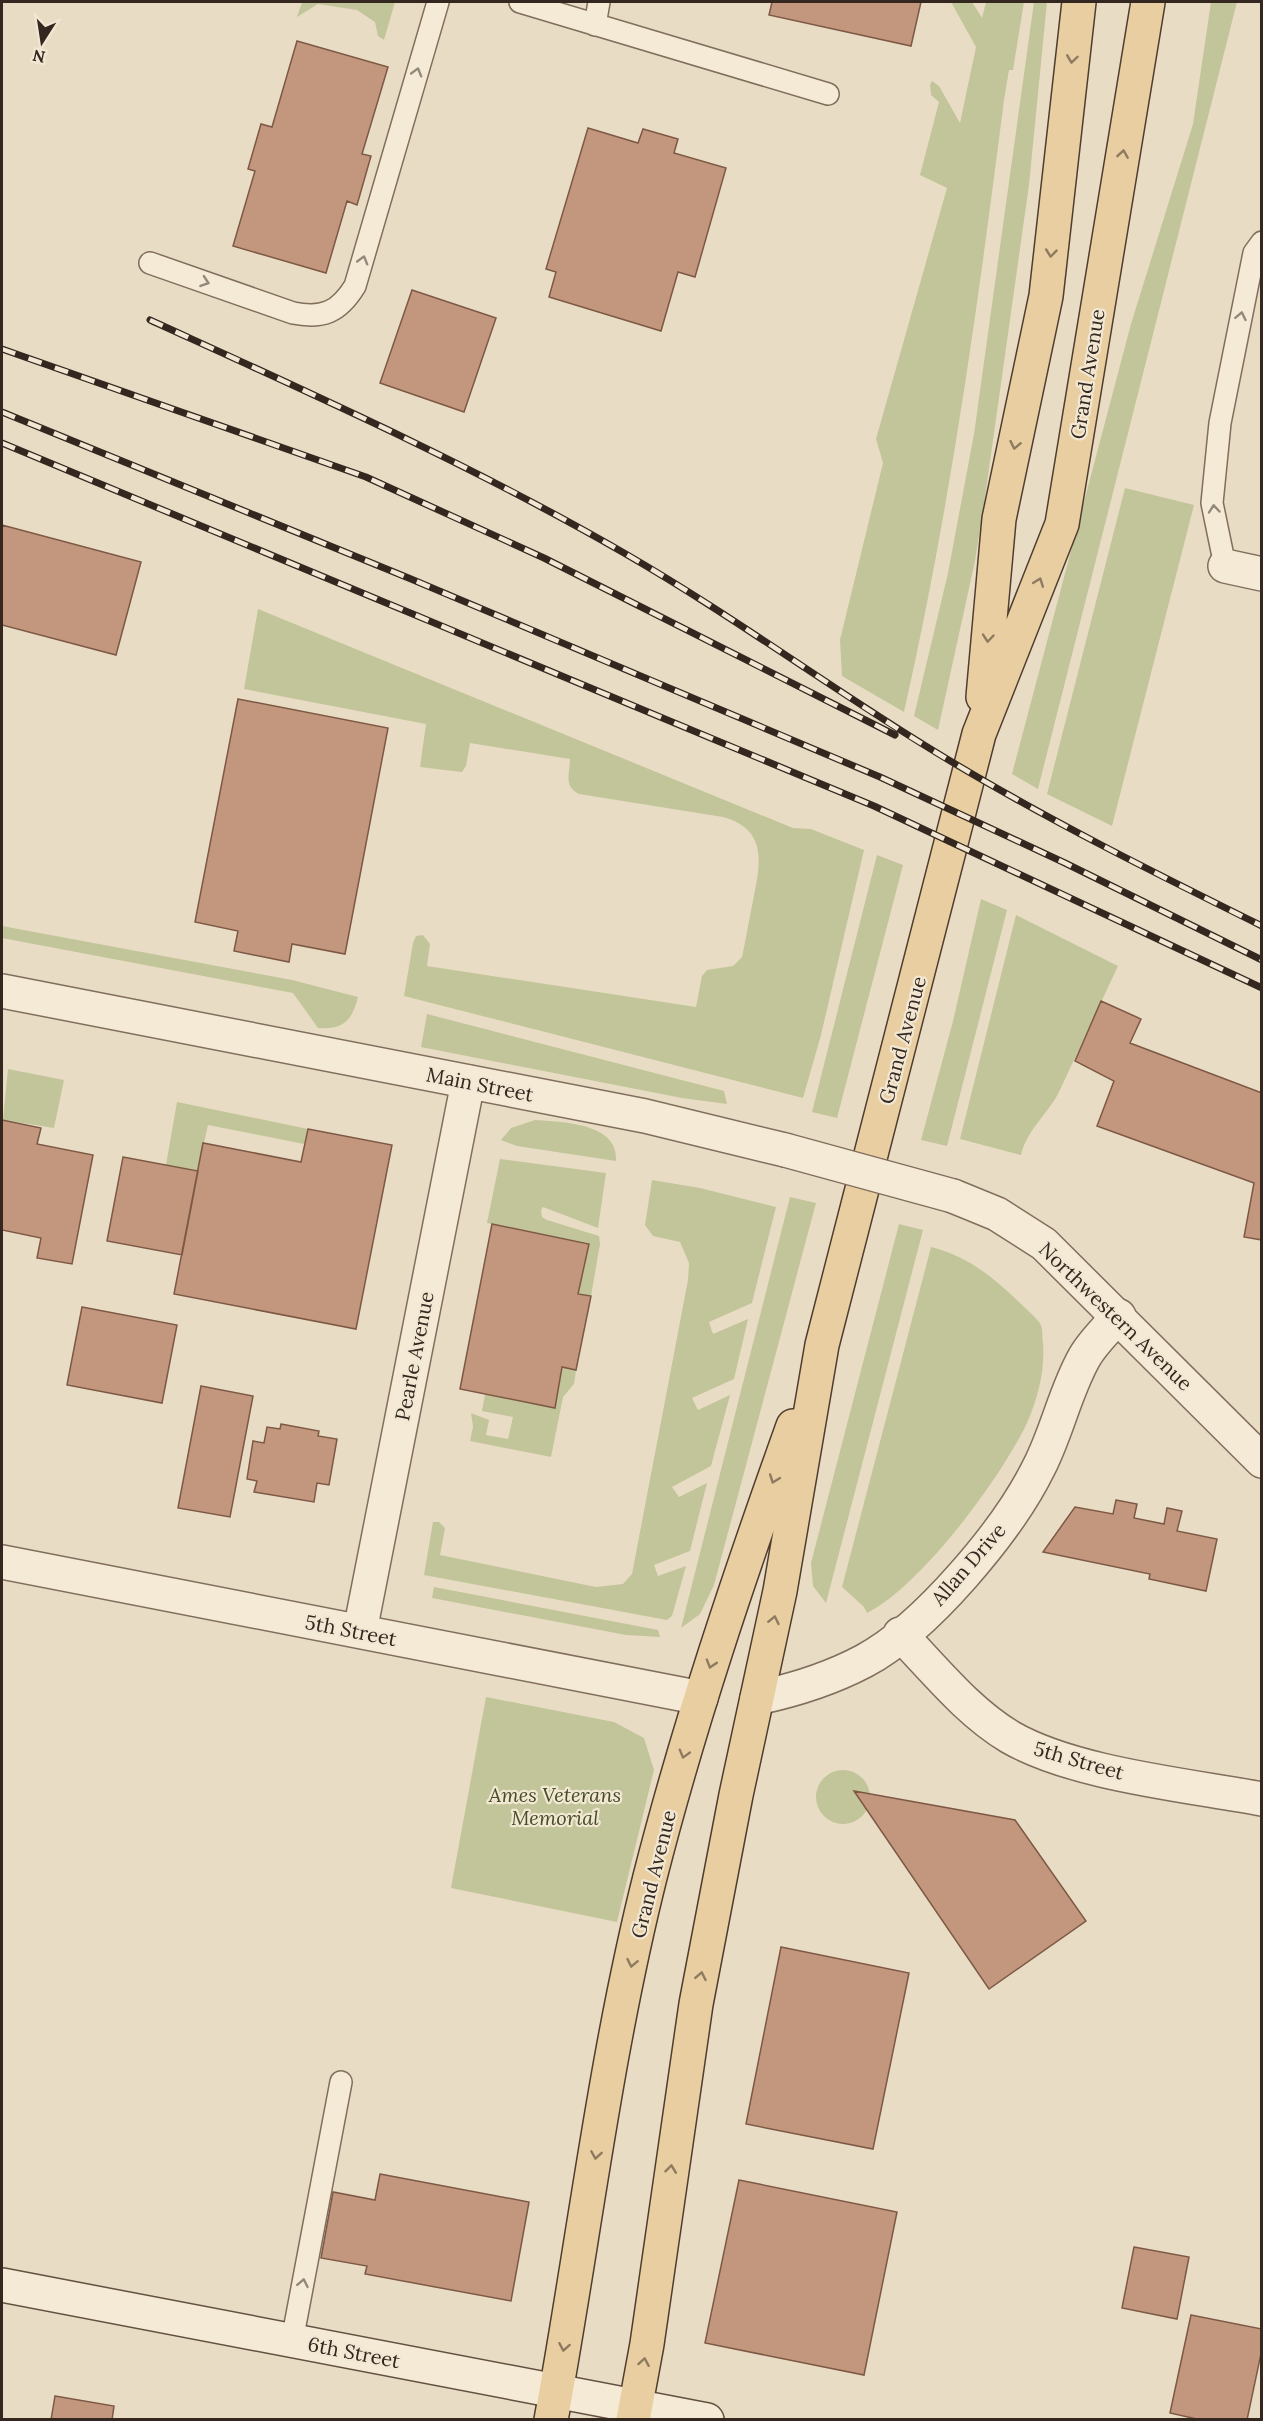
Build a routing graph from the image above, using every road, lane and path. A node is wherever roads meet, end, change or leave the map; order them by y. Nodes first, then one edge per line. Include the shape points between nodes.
1 (438, 2) edge
2 (520, 2) edge
3 (599, 2) edge
4 (1079, 2) edge
5 (1148, 2) edge
6 (594, 25) junction
7 (828, 94) dead end
8 (1262, 242) edge
9 (150, 263) dead end
10 (1225, 566) joint
11 (1262, 574) edge
12 (979, 734) junction
13 (2, 991) edge
14 (468, 1082) junction
15 (953, 1196) joint
16 (1119, 1316) junction
17 (822, 1345) junction
18 (1262, 1461) edge
19 (2, 1562) edge
20 (360, 1631) junction
21 (900, 1634) junction
22 (701, 1698) junction
23 (757, 1698) junction
24 (1262, 1799) edge
25 (341, 2082) dead end
26 (2, 2285) edge
27 (292, 2341) junction
28 (553, 2405) edge
29 (634, 2413) edge
30 (707, 2420) edge

9 -> 1 lane via 303,315 314,317 347,299 355,286
2 - 6 lane
3 - 6 lane
4 -> 12 main road, Grand Avenue via 1046,296 999,519
12 -> 5 main road, Grand Avenue via 1062,524
6 - 7 lane
10 -> 8 lane via 1212,503 1220,423 1254,253
10 - 11 street
12 - 17 main road, Grand Avenue
13 - 14 street, Main Street
14 - 15 street, Main Street, bridge via 645,1116
14 - 20 street, Pearle Avenue
15 - 16 street, Northwestern Avenue via 997,1214 1044,1244
16 - 18 street, Northwestern Avenue
16 - 21 street, Allan Drive via 1084,1357 1039,1468 994,1540 939,1600
17 -> 22 main road, Grand Avenue via 737,1580
23 -> 17 main road, Grand Avenue via 780,1591
19 - 20 street, 5th Street
20 - 22 street, 5th Street
21 - 23 street, Allan Drive via 866,1660 801,1688
21 - 24 street, 5th Street via 970,1708 1043,1754
22 -> 28 main road, Grand Avenue via 650,1879 621,2014
29 -> 23 main road, Grand Avenue via 696,2004
27 -> 25 lane
26 - 27 street, 6th Street
27 - 28 street, 6th Street
28 - 29 street, 6th Street
29 - 30 street, 6th Street

